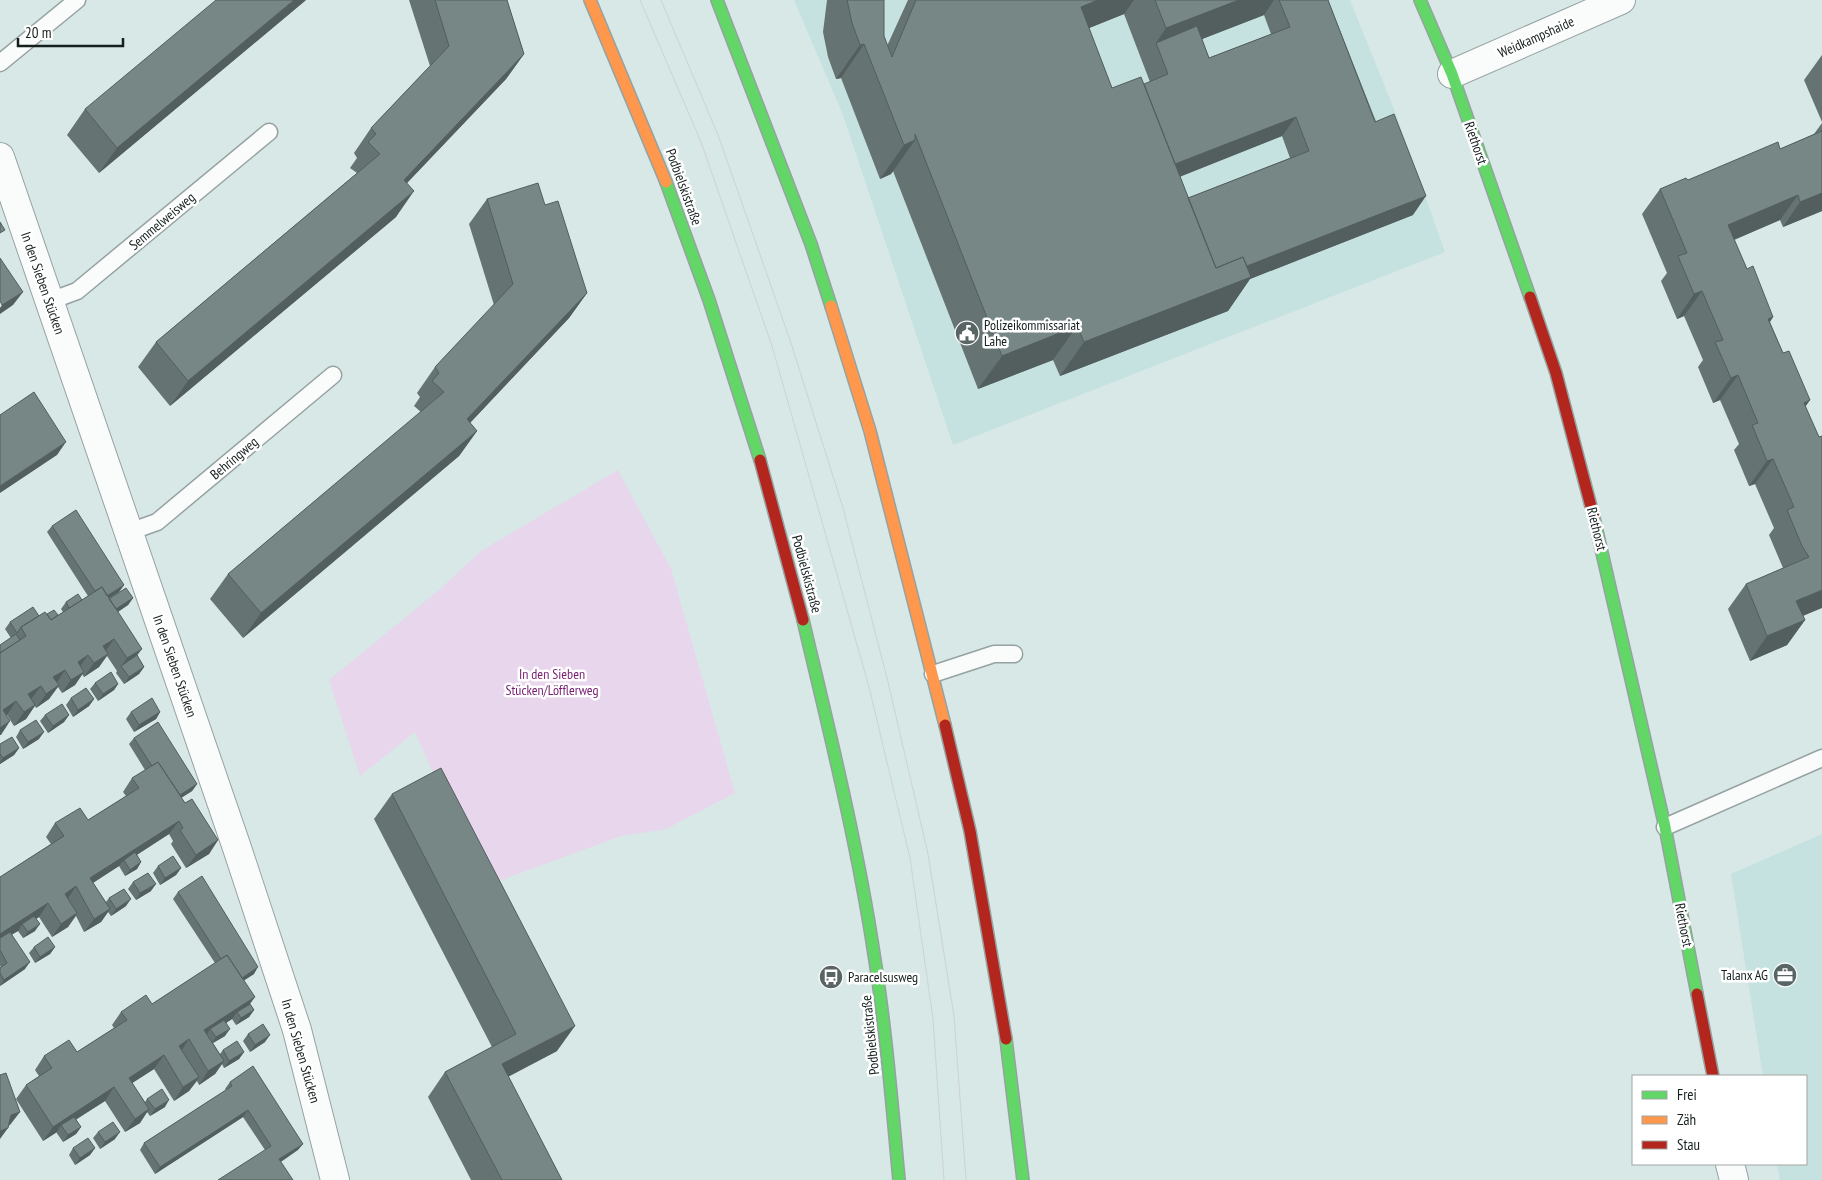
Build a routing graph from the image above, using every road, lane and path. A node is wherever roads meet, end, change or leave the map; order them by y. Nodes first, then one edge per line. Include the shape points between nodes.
1 (77, 0) edge
2 (590, 0) edge
3 (717, 0) edge
4 (1420, 0) edge
5 (1621, 0) edge
6 (0, 63) edge
7 (1452, 74) junction
8 (269, 132) dead end
9 (0, 157) edge
10 (50, 301) junction
11 (333, 375) dead end
12 (129, 532) junction
13 (1014, 654) dead end
14 (933, 674) junction
15 (1822, 758) edge
16 (1665, 827) junction
17 (1713, 1075) edge
18 (1730, 1165) edge
19 (335, 1180) edge
20 (899, 1180) edge
21 (1023, 1180) edge
22 (1734, 1180) edge

1 - 6 lane
2 - 20 main road, Podbielskistraße via 660,163 731,362 766,479 825,702 877,967
3 - 14 main road via 811,244 870,431
4 - 7 main road, Riethorst
5 - 7 street, Weidkampshaide
7 - 16 main road, Riethorst via 1556,373 1609,578
8 - 10 lane, Semmelweisweg via 77,291
9 - 10 street, In den Sieben Stücken
10 - 12 street, In den Sieben Stücken
11 - 12 lane, Behringweg via 157,522
12 - 19 street, In den Sieben Stücken via 297,1030
13 - 14 lane via 994,654
14 - 21 main road via 970,831 1000,1002
15 - 16 lane
16 - 17 main road, Riethorst
18 - 22 street

